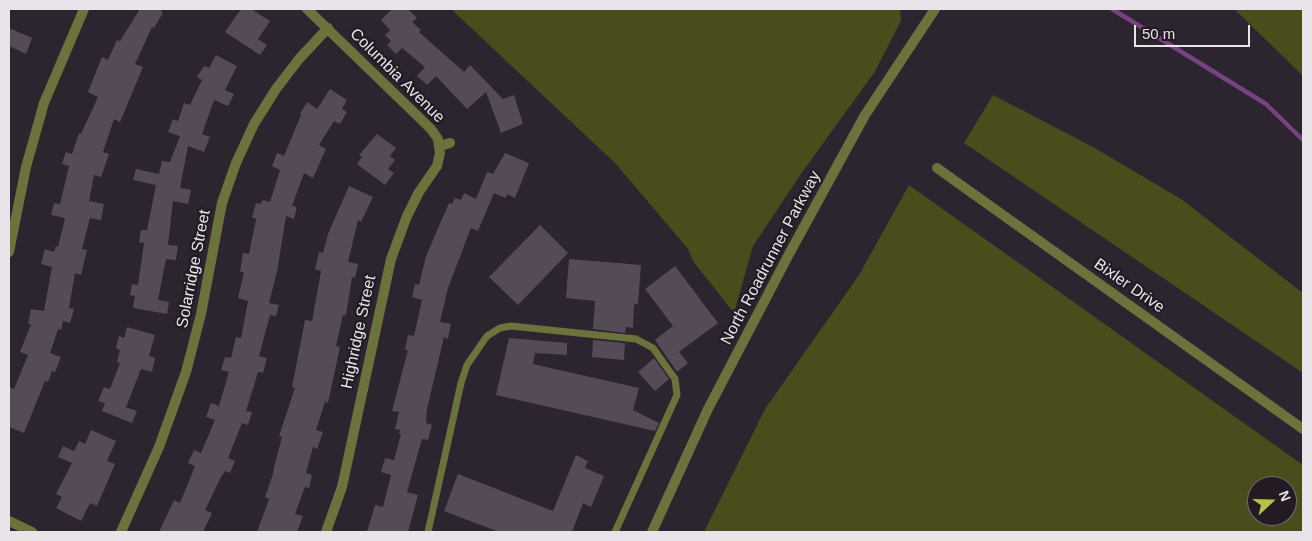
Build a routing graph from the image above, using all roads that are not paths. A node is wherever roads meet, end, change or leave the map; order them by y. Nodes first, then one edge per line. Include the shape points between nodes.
1 (84, 9) edge
2 (308, 9) edge
3 (935, 9) edge
4 (328, 28) junction
5 (445, 145) joint
6 (936, 168) dead end
7 (9, 252) edge
8 (1303, 429) edge
9 (9, 521) edge
10 (32, 532) edge
11 (121, 532) edge
12 (326, 532) edge
13 (428, 532) edge
14 (616, 532) edge
15 (652, 532) edge

1 - 7 street via 42,111 26,167
2 - 4 street, Columbia Avenue
3 - 15 street, North Roadrunner Parkway via 866,115 788,256 708,409
4 - 5 street, Columbia Avenue
4 - 11 street, Solarridge Street via 276,89 254,124 236,163 222,203 201,314 186,372 159,447
5 - 12 street, Highridge Street via 437,166 413,203 390,259 342,487
6 - 8 street, Bixler Drive
9 - 10 street
13 - 14 lane via 467,365 487,336 511,326 636,339 653,348 675,379 677,395

